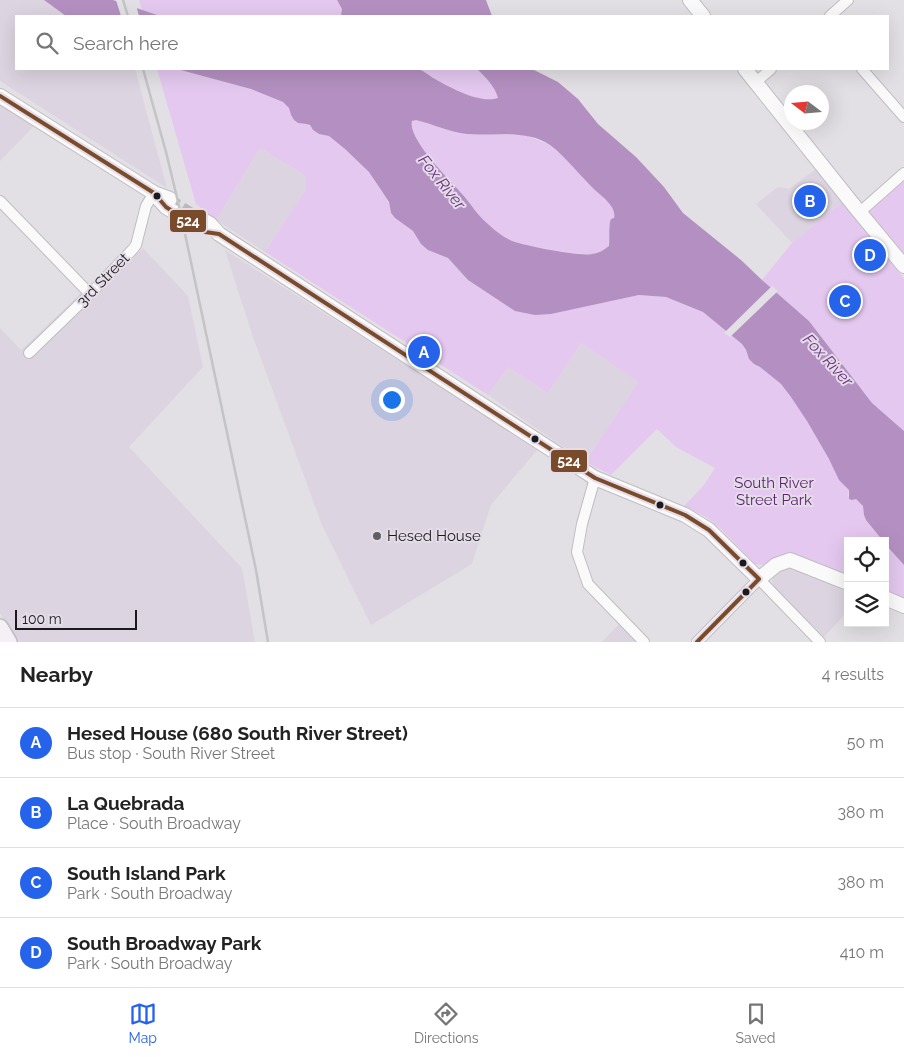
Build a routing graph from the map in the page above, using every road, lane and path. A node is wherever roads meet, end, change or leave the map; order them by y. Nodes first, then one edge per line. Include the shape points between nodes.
1 (690, 0) edge
2 (848, 0) edge
3 (835, 5) edge
4 (702, 15) edge
5 (746, 70) edge
6 (770, 70) edge
7 (863, 70) edge
8 (756, 82) junction
9 (0, 96) edge
10 (904, 117) edge
11 (904, 173) edge
12 (154, 193) junction
13 (0, 201) edge
14 (172, 206) tunnel mouth
15 (860, 212) junction
16 (200, 223) tunnel mouth
17 (904, 266) edge
18 (90, 294) junction
19 (29, 353) dead end
20 (595, 478) junction
21 (759, 579) junction
22 (845, 582) edge
23 (889, 600) edge
24 (904, 606) edge
25 (0, 627) edge
26 (9, 642) edge
27 (644, 642) edge
28 (697, 642) edge
29 (820, 642) edge

1 - 4 street
2 - 3 street
5 - 8 street
6 - 8 street
7 - 10 street
8 - 15 street
9 - 12 street
11 - 15 street
12 - 14 street via 166,207
12 - 18 street, 3rd Street via 146,206 136,245
13 - 18 street
15 - 17 street
16 - 20 street via 205,232 219,234
18 - 19 street, 3rd Street
20 - 21 street via 685,515 710,530
20 - 27 street via 577,552 588,584
21 - 22 street via 776,565 790,560
21 - 28 street
21 - 29 street
23 - 24 street
25 - 26 main road

